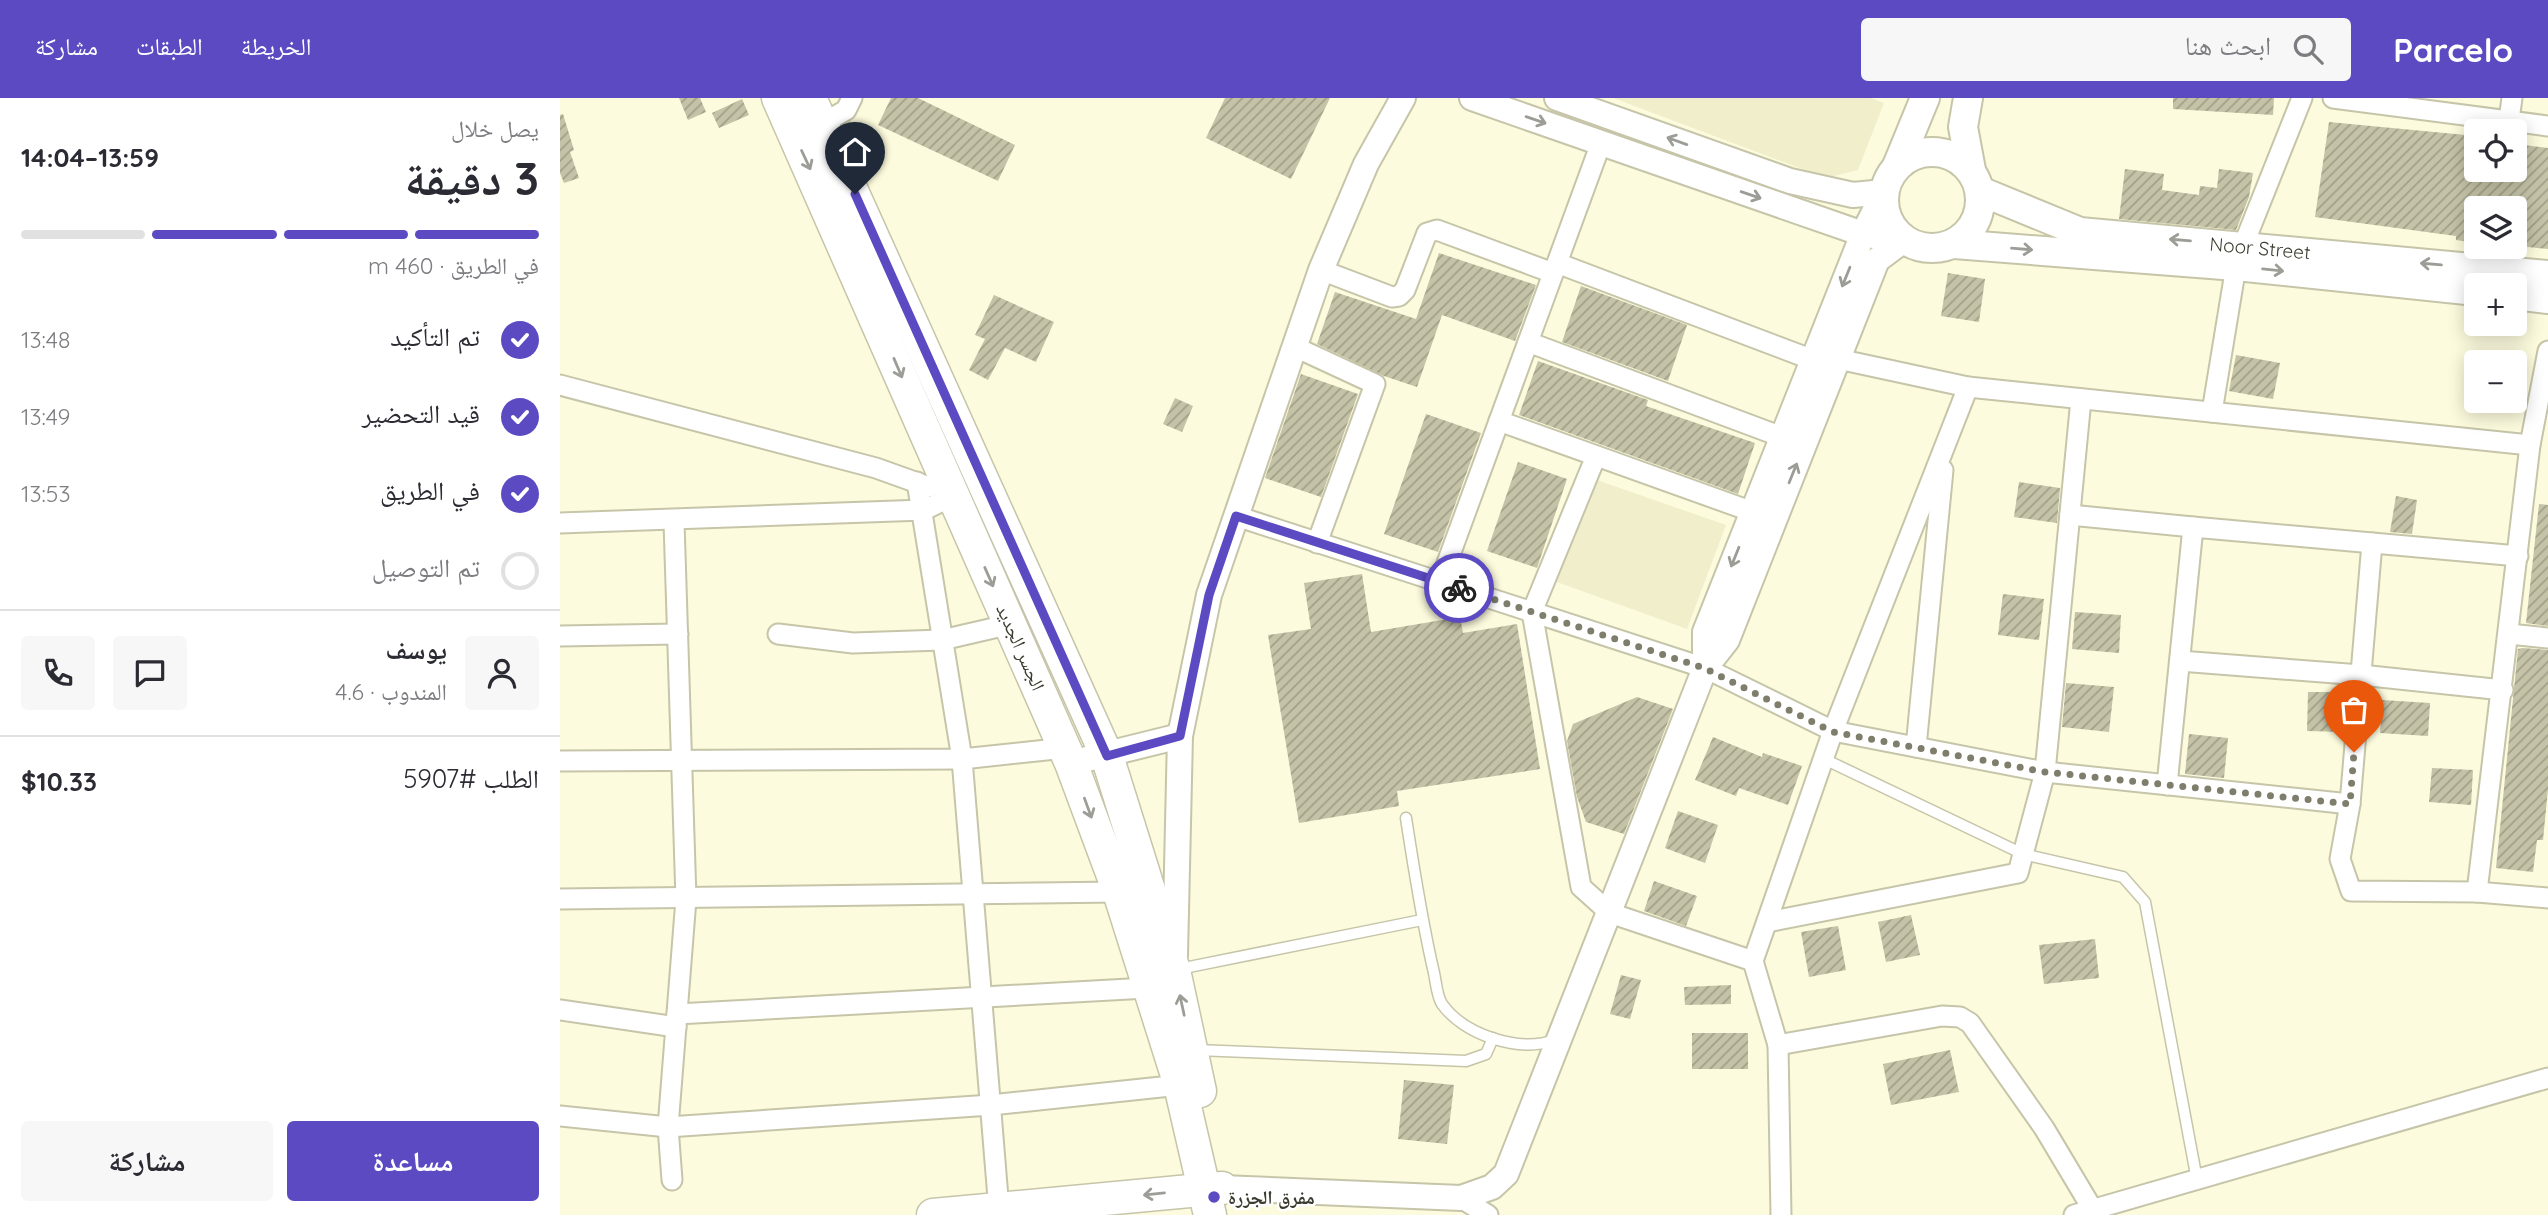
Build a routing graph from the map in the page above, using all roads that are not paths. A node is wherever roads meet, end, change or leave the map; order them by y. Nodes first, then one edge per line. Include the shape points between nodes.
1 (778, 98) edge
2 (852, 98) edge
3 (1403, 98) edge
4 (1472, 98) edge
5 (1557, 98) edge
6 (1925, 98) edge
7 (1968, 98) edge
8 (2302, 98) edge
9 (2333, 98) edge
10 (2512, 98) edge
11 (816, 111) edge
12 (2501, 119) edge
13 (2509, 119) edge
14 (2527, 123) edge
15 (2548, 126) edge
16 (1601, 143) junction
17 (1897, 166) junction
18 (1975, 181) junction
19 (1884, 192) junction
20 (1863, 234) junction
21 (1904, 240) junction
22 (1954, 244) junction
23 (2240, 256) junction
24 (1555, 268) junction
25 (1321, 270) junction
26 (2548, 275) edge
27 (2464, 289) edge
28 (2527, 296) edge
29 (2548, 299) edge
30 (1528, 342) junction
31 (1293, 346) junction
32 (2548, 351) edge
33 (1826, 360) junction
34 (560, 386) edge
35 (1968, 387) junction
36 (2081, 399) junction
37 (2212, 412) junction
38 (1499, 421) junction
39 (1783, 437) junction
40 (2530, 445) junction
41 (1945, 446) junction
42 (1596, 456) junction
43 (917, 482) junction
44 (953, 496) junction
45 (924, 510) junction
46 (1753, 512) junction
47 (2070, 515) junction
48 (1236, 516) junction
49 (674, 522) junction
50 (560, 523) edge
51 (2193, 527) junction
52 (1317, 543) junction
53 (2372, 543) junction
54 (2518, 556) junction
55 (1440, 582) junction
56 (1532, 612) junction
57 (1011, 624) junction
58 (678, 634) junction
59 (778, 634) dead end
60 (2509, 634) junction
61 (560, 636) edge
62 (2548, 638) edge
63 (942, 640) junction
64 (2180, 661) junction
65 (1704, 668) junction
66 (2361, 675) junction
67 (2502, 690) junction
68 (1833, 732) junction
69 (1180, 736) junction
70 (1916, 747) junction
71 (1068, 756) junction
72 (1107, 756) junction
73 (962, 759) junction
74 (1824, 759) junction
75 (682, 760) junction
76 (560, 761) edge
77 (2045, 772) junction
78 (2167, 785) junction
79 (2350, 804) junction
80 (1406, 818) dead end
81 (2023, 853) junction
82 (1119, 892) junction
83 (2477, 892) junction
84 (974, 896) junction
85 (2548, 898) edge
86 (560, 899) edge
87 (686, 899) junction
88 (1609, 914) junction
89 (1422, 920) junction
90 (1767, 922) junction
91 (1753, 961) junction
92 (1174, 970) junction
93 (1147, 988) junction
94 (982, 997) junction
95 (560, 1010) edge
96 (676, 1021) junction
97 (1562, 1037) junction
98 (1493, 1038) junction
99 (1778, 1045) junction
100 (1191, 1049) junction
101 (2548, 1078) edge
102 (1180, 1086) junction
103 (990, 1105) junction
104 (560, 1116) edge
105 (668, 1127) junction
106 (672, 1180) dead end
107 (2197, 1180) junction
108 (1461, 1198) junction
109 (1437, 1206) edge
110 (1212, 1207) edge
111 (999, 1210) junction
112 (2084, 1212) edge
113 (933, 1215) edge
114 (1488, 1215) edge
115 (1781, 1215) edge

1 -> 44 main road, الجسر الجديد
2 - 11 street via 846,110
3 - 25 street via 1366,164
4 -> 16 street
19 -> 5 street via 1853,195 1790,181
6 - 17 main road
7 - 18 main road via 1963,127
8 - 23 street
9 - 12 street
10 - 13 street
11 - 72 main road, الجسر الجديد
14 - 15 street
16 -> 20 street
16 - 24 street
17 - 18 main road via 1911,156 1935,152 1958,159
17 - 19 main road
18 - 22 main road via 1981,207 1976,222
23 -> 18 main road, Noor Street via 2080,232
19 - 20 street
19 - 21 main road via 1887,219
20 - 21 street
20 -> 33 street
21 - 22 main road via 1928,249
21 - 33 street via 1877,260
22 -> 23 main road, Noor Street
26 -> 23 main road, Noor Street
23 -> 27 main road, Noor Street
23 - 37 street
24 - 25 street via 1437,230 1427,233 1399,296
24 - 30 street
24 - 33 street
25 - 31 street
28 - 29 main road
30 - 38 street
30 - 39 street
31 - 48 street
31 - 52 street via 1376,384
32 - 40 street
33 - 35 street
33 - 39 street
65 -> 33 street via 1727,640
34 - 43 street
35 - 36 street
35 - 41 street
36 - 37 street
36 - 47 street
37 - 40 street
38 - 42 street
38 - 55 street
39 - 46 street
40 - 54 street
41 - 68 street
41 - 70 street
42 - 46 street
42 - 56 street
43 - 44 street
43 - 45 street
44 - 45 street
44 -> 57 main road, الجسر الجديد
45 - 49 street
45 - 63 street
46 -> 65 street via 1705,632
47 - 51 street
47 - 77 street
48 - 52 street
48 - 69 street via 1209,595
49 - 50 street
49 - 58 street
51 - 53 street
51 - 64 street
52 - 55 street
53 - 54 street
53 - 66 street
54 - 60 street
55 - 56 street
56 - 65 street
56 - 88 street via 1581,887
57 - 63 street
57 - 71 main road, الجسر الجديد
58 - 61 street
58 - 75 street
59 - 63 street via 853,642
60 - 62 street
60 - 67 street
63 - 73 street
64 - 66 street
64 - 78 street
65 - 68 street
65 - 88 street
66 - 67 street
66 - 79 street
67 - 83 street
68 - 70 street
68 - 74 street
69 - 72 street
69 - 92 street
70 - 77 street
71 - 72 street
71 - 73 street
71 -> 82 main road, الجسر الجديد
72 - 92 main road, الجسر الجديد
73 - 75 street
73 - 84 street
74 - 81 lane
74 - 90 street
75 - 76 street
75 - 87 street
77 - 78 street
77 - 81 street
78 - 79 street
79 - 83 street via 2340,859 2351,891
80 - 89 lane
81 - 90 street via 2018,873
81 - 107 lane via 2123,877 2145,902
82 - 84 street
82 - 93 main road, الجسر الجديد
83 - 85 street
84 - 87 street
84 - 94 street
86 - 87 street
87 - 96 street
88 - 91 street
88 - 97 street
89 - 92 lane
89 - 98 lane via 1441,1003 1466,1025
90 - 91 street
91 - 99 street
100 -> 92 main road, الجسر الجديد
93 - 94 street
93 - 102 main road, الجسر الجديد
94 - 96 street
94 - 103 street
95 - 96 street
96 - 105 street
97 - 98 lane via 1546,1043
97 - 108 street via 1506,1174 1492,1187
98 - 100 lane via 1486,1054 1466,1062
99 - 112 street via 1942,1016 1960,1017 1970,1023 2044,1128
99 - 115 street
100 - 110 main road, الجسر الجديد
101 - 107 street
102 - 103 street
102 - 110 main road, الجسر الجديد
103 - 105 street
103 - 111 street
104 - 105 street
105 - 106 street
107 - 112 street
108 - 109 street
108 - 114 street
109 - 110 street
110 -> 111 main road
111 - 113 main road

